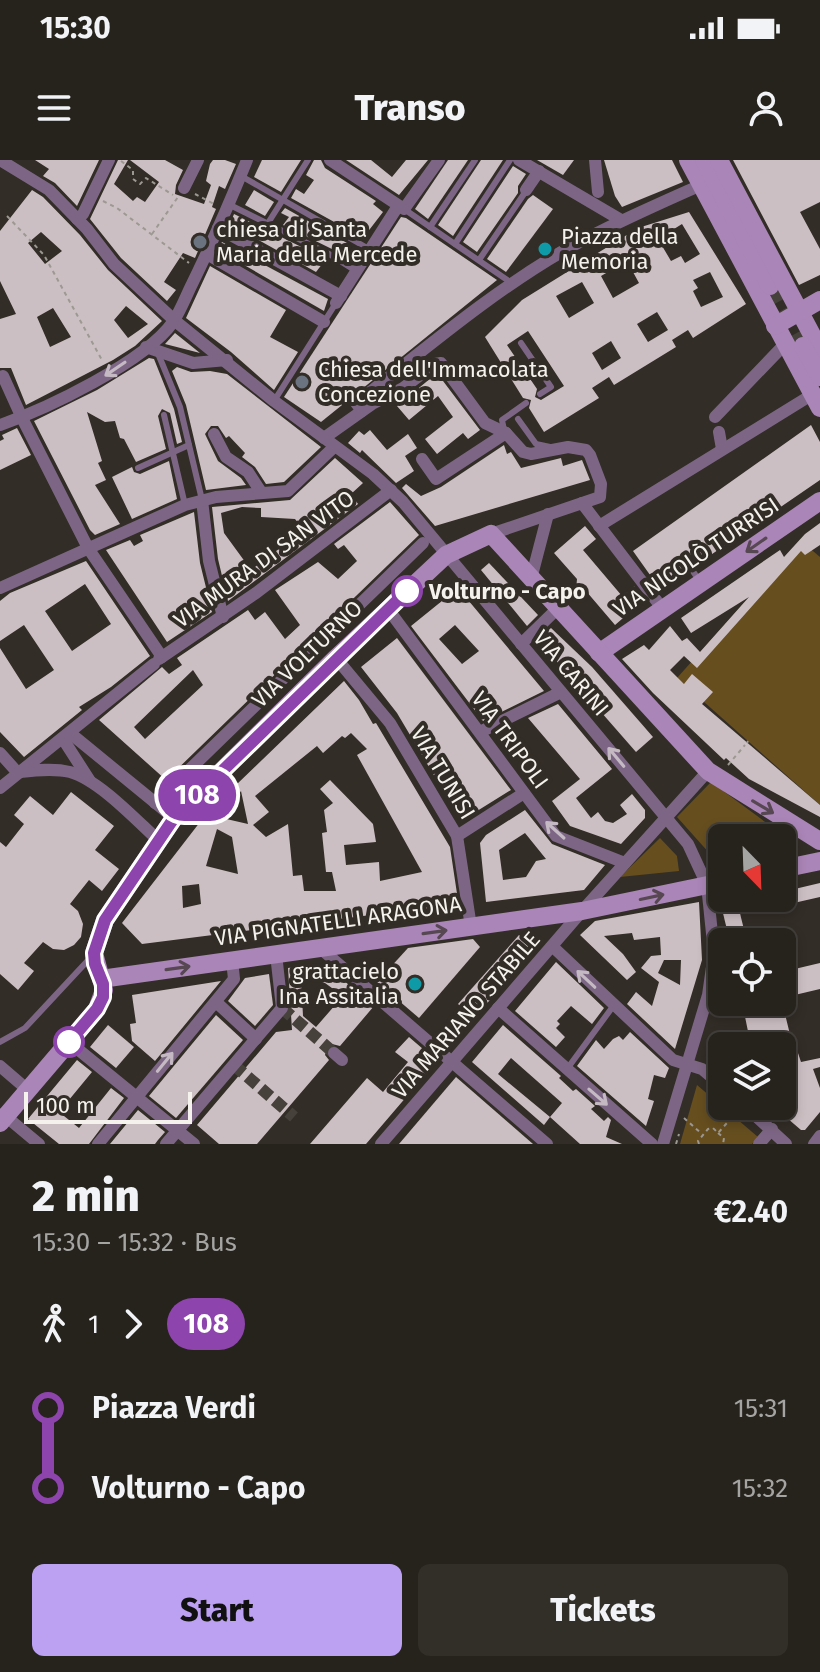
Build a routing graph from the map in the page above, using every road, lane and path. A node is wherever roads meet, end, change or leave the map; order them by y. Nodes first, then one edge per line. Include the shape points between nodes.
1 (0, 160) edge
2 (109, 160) edge
3 (119, 160) edge
4 (198, 160) edge
5 (308, 160) edge
6 (439, 160) edge
7 (475, 160) edge
8 (510, 160) edge
9 (519, 160) edge
10 (595, 160) edge
11 (688, 160) edge
12 (704, 160) edge
13 (719, 160) edge
14 (338, 162) edge
15 (243, 165) edge
16 (539, 171) junction
17 (701, 185) junction
18 (526, 190) joint
19 (598, 192) dead end
20 (181, 193) junction
21 (92, 196) junction
22 (283, 199) junction
23 (227, 207) junction
24 (401, 207) junction
25 (7, 216) dead end
26 (77, 219) junction
27 (621, 220) junction
28 (268, 223) junction
29 (430, 227) junction
30 (218, 228) junction
31 (152, 234) junction
32 (455, 244) junction
33 (369, 249) junction
34 (207, 254) junction
35 (479, 260) junction
36 (189, 262) dead end
37 (356, 271) junction
38 (513, 284) junction
39 (770, 286) tunnel mouth
40 (339, 300) junction
41 (820, 300) edge
42 (797, 305) junction
43 (772, 319) junction
44 (174, 320) junction
45 (324, 322) junction
46 (521, 343) dead end
47 (803, 346) edge
48 (152, 349) junction
49 (227, 360) junction
50 (110, 374) junction
51 (3, 376) dead end
52 (818, 393) edge
53 (540, 394) dead end
54 (274, 401) junction
55 (526, 403) dead end
56 (362, 411) junction
57 (164, 415) dead end
58 (715, 417) dead end
59 (22, 418) junction
60 (518, 419) dead end
61 (0, 425) edge
62 (719, 432) dead end
63 (506, 433) junction
64 (214, 434) dead end
65 (329, 442) junction
66 (189, 445) junction
67 (561, 448) junction
68 (722, 449) junction
69 (172, 453) junction
70 (422, 459) dead end
71 (138, 468) dead end
72 (391, 490) junction
73 (261, 492) junction
74 (202, 500) junction
75 (820, 501) edge
76 (582, 503) junction
77 (185, 505) junction
78 (548, 514) junction
79 (599, 526) junction
80 (491, 534) junction
81 (423, 543) dead end
82 (88, 548) junction
83 (446, 555) junction
84 (685, 560) dead end
85 (531, 579) junction
86 (700, 582) junction
87 (0, 588) edge
88 (558, 608) junction
89 (662, 608) junction
90 (388, 609) junction
91 (223, 617) junction
92 (521, 644) junction
93 (599, 653) junction
94 (336, 658) junction
95 (159, 660) junction
96 (561, 692) junction
97 (480, 732) junction
98 (67, 736) junction
99 (747, 743) dead end
100 (0, 753) edge
101 (728, 765) dead end
102 (708, 771) junction
103 (17, 772) junction
104 (90, 781) junction
105 (0, 788) edge
106 (524, 793) junction
107 (155, 803) junction
108 (666, 817) junction
109 (174, 818) junction
110 (139, 822) junction
111 (457, 836) junction
112 (158, 840) junction
113 (820, 841) edge
114 (820, 861) edge
115 (625, 863) junction
116 (796, 866) edge
117 (708, 875) edge
118 (708, 885) edge
119 (582, 911) junction
120 (714, 912) edge
121 (471, 927) junction
122 (552, 946) junction
123 (320, 948) junction
124 (94, 953) junction
125 (276, 954) junction
126 (232, 960) junction
127 (101, 979) junction
128 (216, 1002) junction
129 (614, 1005) junction
130 (498, 1008) junction
131 (256, 1039) junction
132 (0, 1042) edge
133 (69, 1042) junction
134 (453, 1061) junction
135 (688, 1064) junction
136 (0, 1066) edge
137 (567, 1069) junction
138 (708, 1074) edge
139 (29, 1091) junction
140 (136, 1097) junction
141 (2, 1117) edge
142 (684, 1118) dead end
143 (730, 1120) edge
144 (757, 1120) edge
145 (772, 1129) junction
146 (177, 1130) junction
147 (680, 1131) dead end
148 (718, 1133) junction
149 (703, 1135) junction
150 (820, 1136) edge
151 (39, 1144) edge
152 (98, 1144) edge
153 (166, 1144) edge
154 (194, 1144) edge
155 (381, 1144) edge
156 (547, 1144) edge
157 (652, 1144) edge
158 (663, 1144) edge
159 (676, 1144) edge
160 (699, 1144) edge
161 (723, 1144) edge
162 (759, 1144) edge
163 (786, 1144) edge
164 (814, 1144) edge

1 - 26 street, VIA CARINI via 49,190
2 - 21 street
3 - 20 path via 140,184 146,178
4 - 20 street
5 - 22 lane
6 - 24 street
7 - 29 lane
8 - 32 lane
9 - 16 street
10 - 19 street
11 - 17 street
12 - 39 street
13 - 42 street
14 - 24 street
15 - 22 lane
15 - 23 street
16 - 18 street
16 - 27 street
17 - 27 street
17 - 43 street
18 - 35 lane
20 - 23 path
20 - 31 path
21 - 26 street
21 - 31 path
22 - 28 lane
22 - 33 lane
23 - 28 lane
23 - 30 street
24 - 29 lane
24 - 33 street
25 - 50 path via 44,255
26 - 44 street, VIA CARINI via 114,264
27 - 38 street
28 - 37 lane
29 - 32 lane
30 - 34 street
30 - 40 street
31 - 36 path
32 - 35 lane
33 - 37 street
34 - 44 street
34 - 45 street
35 - 38 lane
37 - 40 street
38 - 56 street via 356,403
40 - 45 lane
41 - 42 street
42 - 43 street
42 - 47 street
43 - 47 street
44 - 48 street
44 - 49 street, VIA CARINI
45 - 54 lane
46 - 53 lane via 551,387
47 - 52 street
47 - 58 street
48 - 49 street via 193,363
48 -> 50 street
48 - 66 lane via 180,407
49 - 54 street, VIA CARINI
50 - 59 street
51 - 59 street
52 - 68 street
54 - 65 street, VIA CARINI
55 - 63 lane via 502,420
56 - 63 street via 441,363 485,423
56 - 65 street
57 - 69 lane
59 - 61 street
59 - 82 street
60 - 67 lane via 536,444
62 - 68 street
63 - 67 street via 526,454
63 - 70 street via 436,479
64 - 73 street via 226,457 248,472
65 - 72 street, VIA CARINI
65 - 73 street via 288,491
66 - 69 lane
66 - 74 lane
67 - 76 street, VIA VOLTURNO via 588,452 601,484 600,497
68 - 79 street
69 - 71 lane
69 - 77 lane
72 - 83 street, VIA CARINI
72 - 91 street, VIA MURA DI SAN VITO
73 - 74 street
74 - 77 street
74 - 91 street
75 -> 86 street, VIA NICOLÒ TURRISI
76 - 78 street, VIA VOLTURNO
76 - 79 street
77 - 82 street
78 - 80 street, VIA VOLTURNO
78 - 85 street
79 - 89 street
80 - 83 street, VIA VOLTURNO
80 - 85 street
81 - 107 street, VIA VOLTURNO
82 - 87 street
82 - 95 street
83 - 90 street, VIA VOLTURNO
83 - 92 street, VIA CARINI
84 - 86 lane
85 - 88 street
86 - 89 street, VIA NICOLÒ TURRISI
88 - 92 street
88 - 93 street
89 - 93 street, VIA NICOLÒ TURRISI
90 - 94 street, VIA VOLTURNO
90 - 97 street, VIA TRIPOLI
91 - 95 street, VIA MURA DI SAN VITO
92 - 96 street, VIA CARINI
93 - 102 street
94 - 109 street, VIA VOLTURNO
94 - 111 street, VIA TUNISI via 390,723
95 - 98 street, VIA MURA DI SAN VITO
96 - 97 street
108 -> 96 street, VIA CARINI
97 - 106 street, VIA TRIPOLI
98 - 103 street, VIA MURA DI SAN VITO
98 - 104 street
98 - 107 street
99 - 101 path
100 - 103 street
102 - 108 street, VIA MARIANO STABILE
102 -> 113 street
103 - 104 street via 70,772
103 - 105 street, VIA MURA DI SAN VITO
104 - 110 street
106 - 111 street
115 -> 106 street, VIA TRIPOLI via 556,836
107 - 109 street
107 - 110 street, VIA VOLTURNO via 153,816
108 - 115 street, VIA MARIANO STABILE
108 - 117 street, VIA CARINI
109 - 112 street, VIA VOLTURNO
110 - 112 street
111 - 121 street, VIA TUNISI
112 - 124 street, VIA VOLTURNO via 105,920
114 - 116 street
115 - 119 street, VIA MARIANO STABILE
119 -> 118 street, VIA PIGNATELLI ARAGONA
119 - 121 street, VIA PIGNATELLI ARAGONA
119 - 122 street, VIA MARIANO STABILE
120 - 135 street, VIA CARINI via 708,995
123 -> 121 street, VIA PIGNATELLI ARAGONA
129 -> 122 street
122 - 130 street, VIA MARIANO STABILE
123 - 125 street, VIA PIGNATELLI ARAGONA
123 - 134 street
124 - 127 street
124 - 132 lane via 25,1028
125 - 126 street, VIA PIGNATELLI ARAGONA
125 - 131 street via 282,1008
127 -> 126 street, VIA PIGNATELLI ARAGONA
126 - 128 street via 234,979
127 - 133 street via 103,997 97,1009
128 - 131 street
140 -> 128 street
129 - 135 street via 673,1060
129 - 137 lane
130 - 134 street, VIA MARIANO STABILE
130 - 137 street
131 - 146 street
133 - 139 street
133 - 140 street
134 - 155 street, VIA MARIANO STABILE
134 - 156 street
135 - 138 street
135 - 158 street, VIA CARINI
136 - 139 street
137 -> 157 street
139 - 141 street
140 - 146 street
140 - 152 street
141 - 151 street
142 - 149 path
143 - 148 path
144 - 145 street
145 - 162 street
145 - 163 street
146 - 153 street
146 - 154 street
147 - 159 path
148 - 149 path via 713,1128
148 - 161 path
149 - 160 path
150 - 164 street

